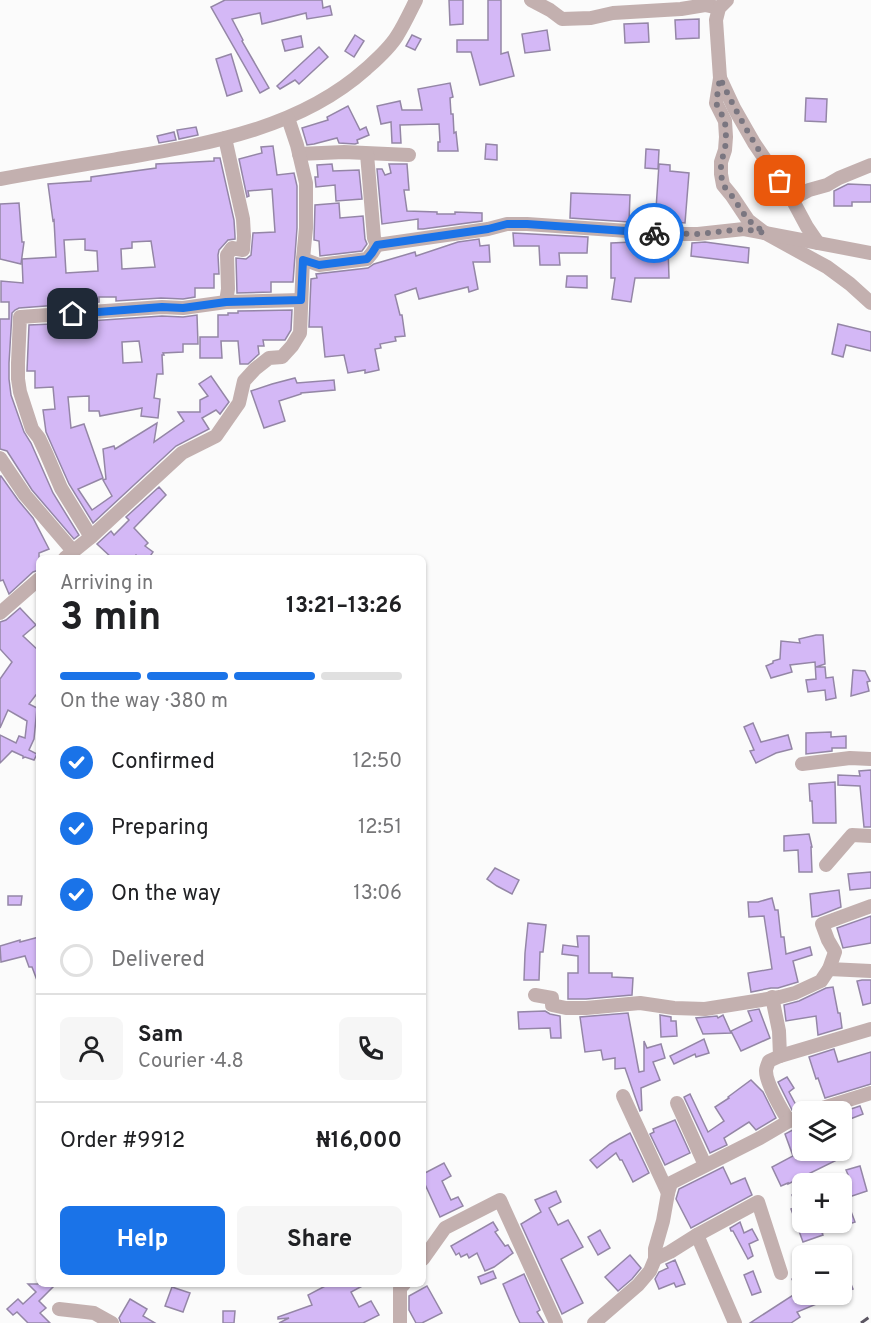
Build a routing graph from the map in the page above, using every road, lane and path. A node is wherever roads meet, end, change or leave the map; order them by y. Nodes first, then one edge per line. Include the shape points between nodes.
1 (416, 0) edge
2 (531, 0) edge
3 (703, 2) edge
4 (723, 4) edge
5 (613, 6) edge
6 (720, 78) junction
7 (288, 118) junction
8 (225, 138) junction
9 (299, 154) junction
10 (367, 154) junction
11 (409, 155) dead end
12 (871, 165) edge
13 (0, 178) edge
14 (792, 199) junction
15 (765, 233) junction
16 (818, 243) junction
17 (377, 245) junction
18 (871, 253) edge
19 (303, 260) junction
20 (301, 300) junction
21 (226, 302) junction
22 (871, 303) edge
23 (0, 458) edge
24 (92, 537) junction
25 (69, 555) edge
26 (36, 582) edge
27 (0, 613) edge
28 (871, 759) edge
29 (802, 764) dead end
30 (871, 836) edge
31 (826, 865) dead end
32 (871, 906) edge
33 (829, 969) junction
34 (871, 970) edge
35 (535, 995) dead end
36 (772, 997) junction
37 (871, 1029) edge
38 (780, 1056) junction
39 (871, 1093) edge
40 (623, 1096) dead end
41 (845, 1101) edge
42 (677, 1103) dead end
43 (792, 1120) edge
44 (789, 1121) junction
45 (705, 1165) junction
46 (668, 1192) junction
47 (697, 1235) junction
48 (426, 1255) edge
49 (655, 1259) junction
50 (781, 1273) dead end
51 (401, 1287) edge
52 (59, 1310) dead end
53 (112, 1323) edge
54 (400, 1323) edge
55 (556, 1323) edge
56 (594, 1323) edge
57 (735, 1323) edge

1 - 7 street via 396,37 376,60 324,99
2 - 5 street via 562,19 583,19
3 - 4 street
3 - 5 street via 681,9
4 - 6 street via 716,20
6 - 14 street via 754,143
6 - 15 street via 716,103 725,121 723,185 748,220
7 - 8 street
7 - 9 street
8 - 13 street
8 - 21 street via 244,236 243,250 232,248 227,255
9 - 10 street
9 - 19 street via 306,183
10 - 11 street
10 - 17 street
12 - 14 street
14 - 16 street
15 - 16 street
15 - 17 street via 744,229 671,234 507,224
15 - 22 street via 827,267
16 - 18 street
17 - 19 street via 367,259 319,265
19 - 20 street
20 - 21 street
20 - 24 street via 300,333 292,346 282,357 269,358 244,381 239,403 216,436 182,453
21 - 24 street via 20,317 18,379 32,429
23 - 25 street
24 - 25 street
26 - 27 street
28 - 29 street
30 - 31 street via 852,835
32 - 33 street via 822,924 835,952
33 - 34 street
33 - 36 street via 821,981 795,993
35 - 36 street via 552,998 552,1005 566,1008 640,1003 705,1009
36 - 38 street
37 - 38 street
38 - 44 street via 769,1061 766,1069
39 - 41 street
40 - 46 street
42 - 45 street
43 - 44 street
44 - 45 street
45 - 46 street via 671,1183
46 - 49 street
47 - 49 street
47 - 50 street via 758,1202
47 - 57 street
48 - 55 street via 445,1228 500,1200
49 - 56 street via 638,1285
51 - 54 street
52 - 53 street via 94,1313

